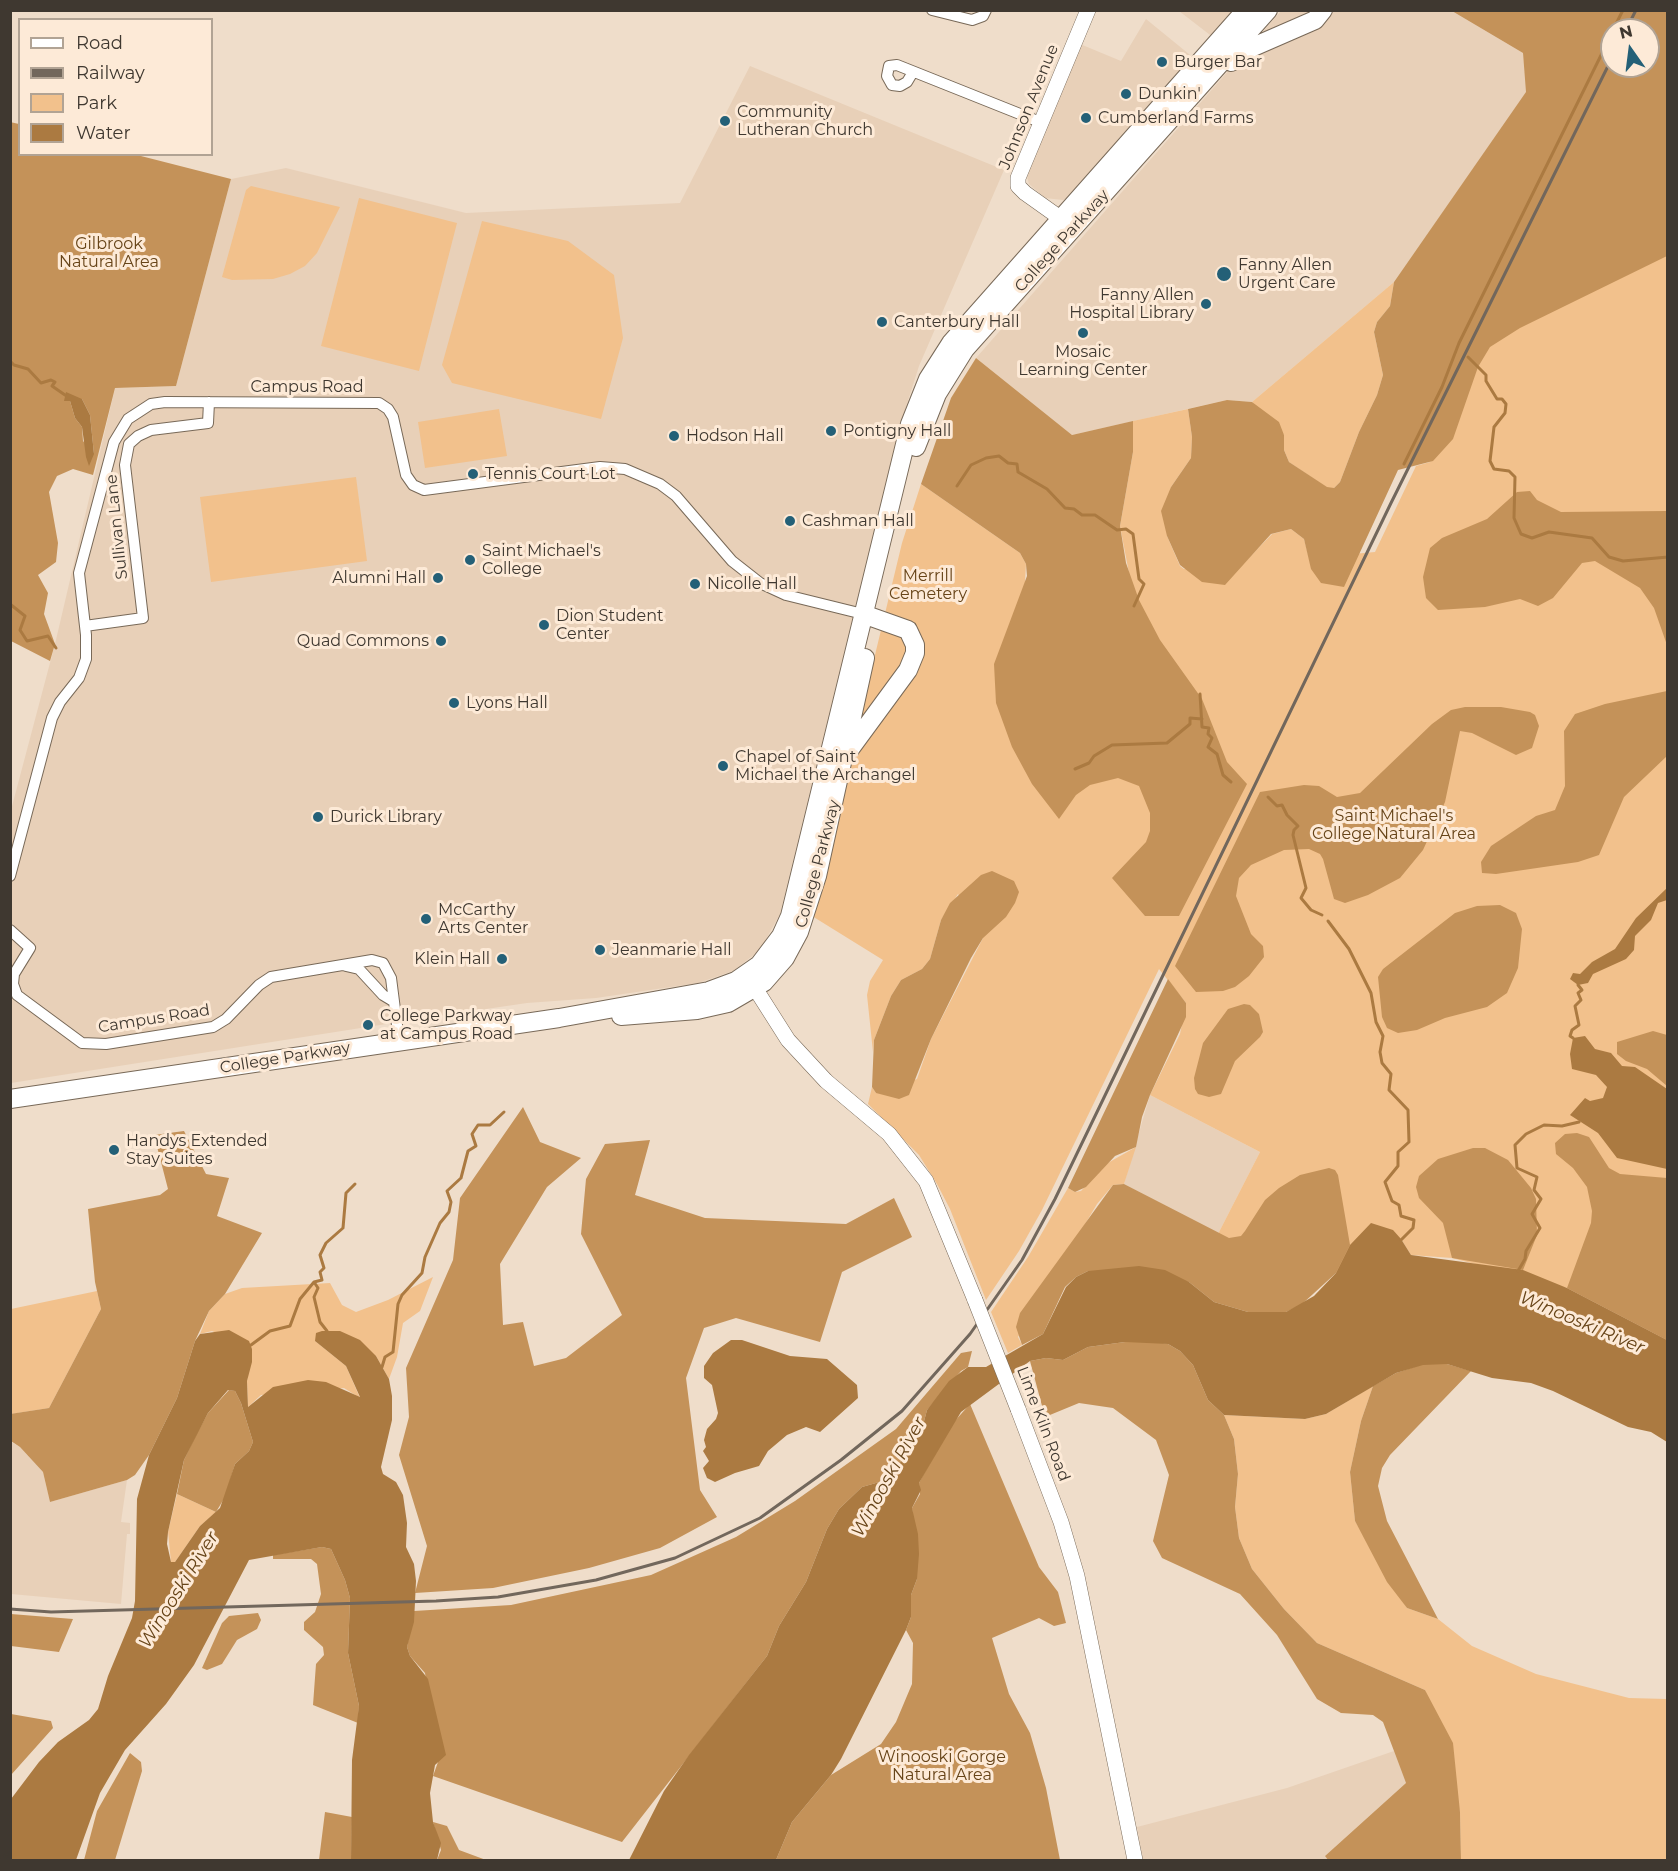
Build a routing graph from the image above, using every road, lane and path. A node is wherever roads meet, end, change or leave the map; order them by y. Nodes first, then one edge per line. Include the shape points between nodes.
1 (932, 10) edge
2 (986, 10) edge
3 (1088, 10) edge
4 (1246, 10) edge
5 (1268, 10) edge
6 (1323, 10) edge
7 (913, 72) dead end
8 (1208, 80) junction
9 (1040, 123) junction
10 (1136, 147) junction
11 (1067, 223) junction
12 (209, 402) junction
13 (868, 615) junction
14 (85, 626) junction
15 (854, 682) junction
16 (889, 694) junction
17 (843, 764) junction
18 (10, 876) edge
19 (10, 930) edge
20 (337, 966) junction
21 (755, 979) junction
22 (393, 1001) junction
23 (399, 1041) junction
24 (10, 1099) edge
25 (1136, 1860) edge

1 - 2 street via 972,20 983,16
3 - 9 main road, Johnson Avenue
4 - 10 main road, College Parkway
5 - 8 main road, College Parkway
6 - 8 main road via 1315,20 1253,47
7 - 9 street
8 - 10 main road, College Parkway
9 - 11 main road, Johnson Avenue via 1019,173 1018,186
10 - 11 main road, College Parkway
11 - 13 main road, College Parkway via 951,343 922,390 910,424
12 - 13 street, Campus Road via 379,403 393,417 406,475 413,485 424,490 600,467 625,469 676,496 732,561 760,583 786,595
12 - 14 street, Campus Road via 151,404 131,415 119,429 79,573
12 - 14 street, Sullivan Lane via 208,423 151,430 129,444 125,465 142,618
13 - 15 main road, College Parkway
13 - 16 main road via 908,630 915,645 912,662
14 - 18 street, Campus Road via 85,665 52,718
15 - 16 main road via 871,694
15 - 17 main road, College Parkway
15 - 21 main road, College Parkway via 790,916
16 - 17 main road
17 - 21 main road, College Parkway via 800,932 785,958
19 - 20 street, Campus Road via 30,948 14,974 17,995 72,1038 88,1044 213,1027 271,977
20 - 22 street, Campus Road via 359,969
20 - 22 street, Campus Road via 372,960 383,963 392,978
21 - 23 main road, College Parkway via 728,1003 697,1010 559,1018
21 - 25 main road, Lime Kiln Road, bridge via 788,1040 826,1081 890,1134 926,1181 1061,1522 1077,1575
22 - 23 street, Campus Road
23 - 24 main road, College Parkway

